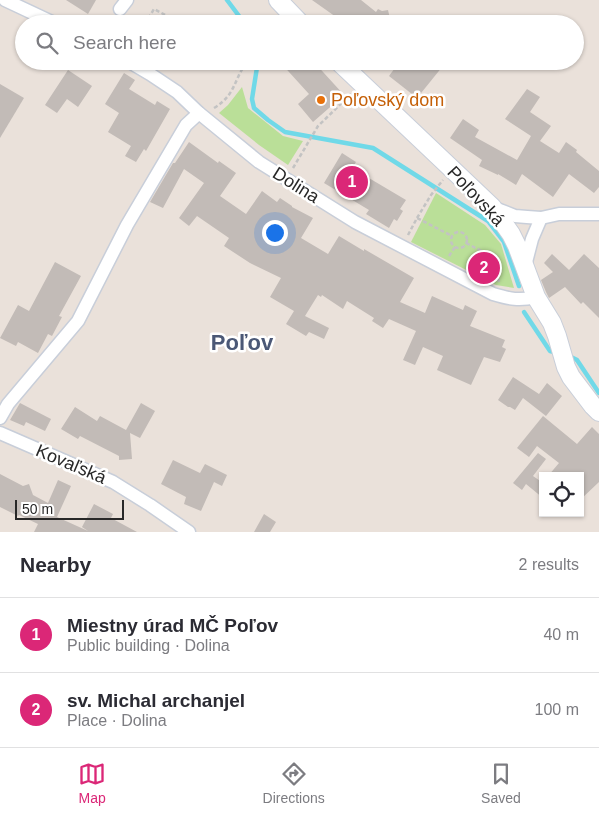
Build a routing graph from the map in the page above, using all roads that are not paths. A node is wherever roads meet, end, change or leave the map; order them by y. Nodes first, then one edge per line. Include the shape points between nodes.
1 (5, 0) edge
2 (278, 0) edge
3 (37, 15) edge
4 (292, 15) edge
5 (143, 70) edge
6 (347, 70) edge
7 (202, 115) junction
8 (492, 207) junction
9 (599, 214) edge
10 (541, 218) junction
11 (525, 266) junction
12 (536, 297) junction
13 (599, 412) edge
14 (0, 418) edge
15 (0, 433) edge
16 (190, 532) edge

1 - 3 street
2 - 4 street
5 - 7 street, Dolina via 178,92
6 - 8 street, Poľovská
7 - 12 street, Dolina via 259,162 355,222 485,291 524,300
7 - 14 street via 186,126 128,225 78,321 8,404
8 - 10 street via 515,216
8 - 11 street, Poľovská via 511,234
9 - 10 street via 560,214
10 - 11 street
11 - 12 street, Poľovská
12 - 13 street, Poľovská via 552,323 566,367
15 - 16 street, Kovaľská via 113,482

